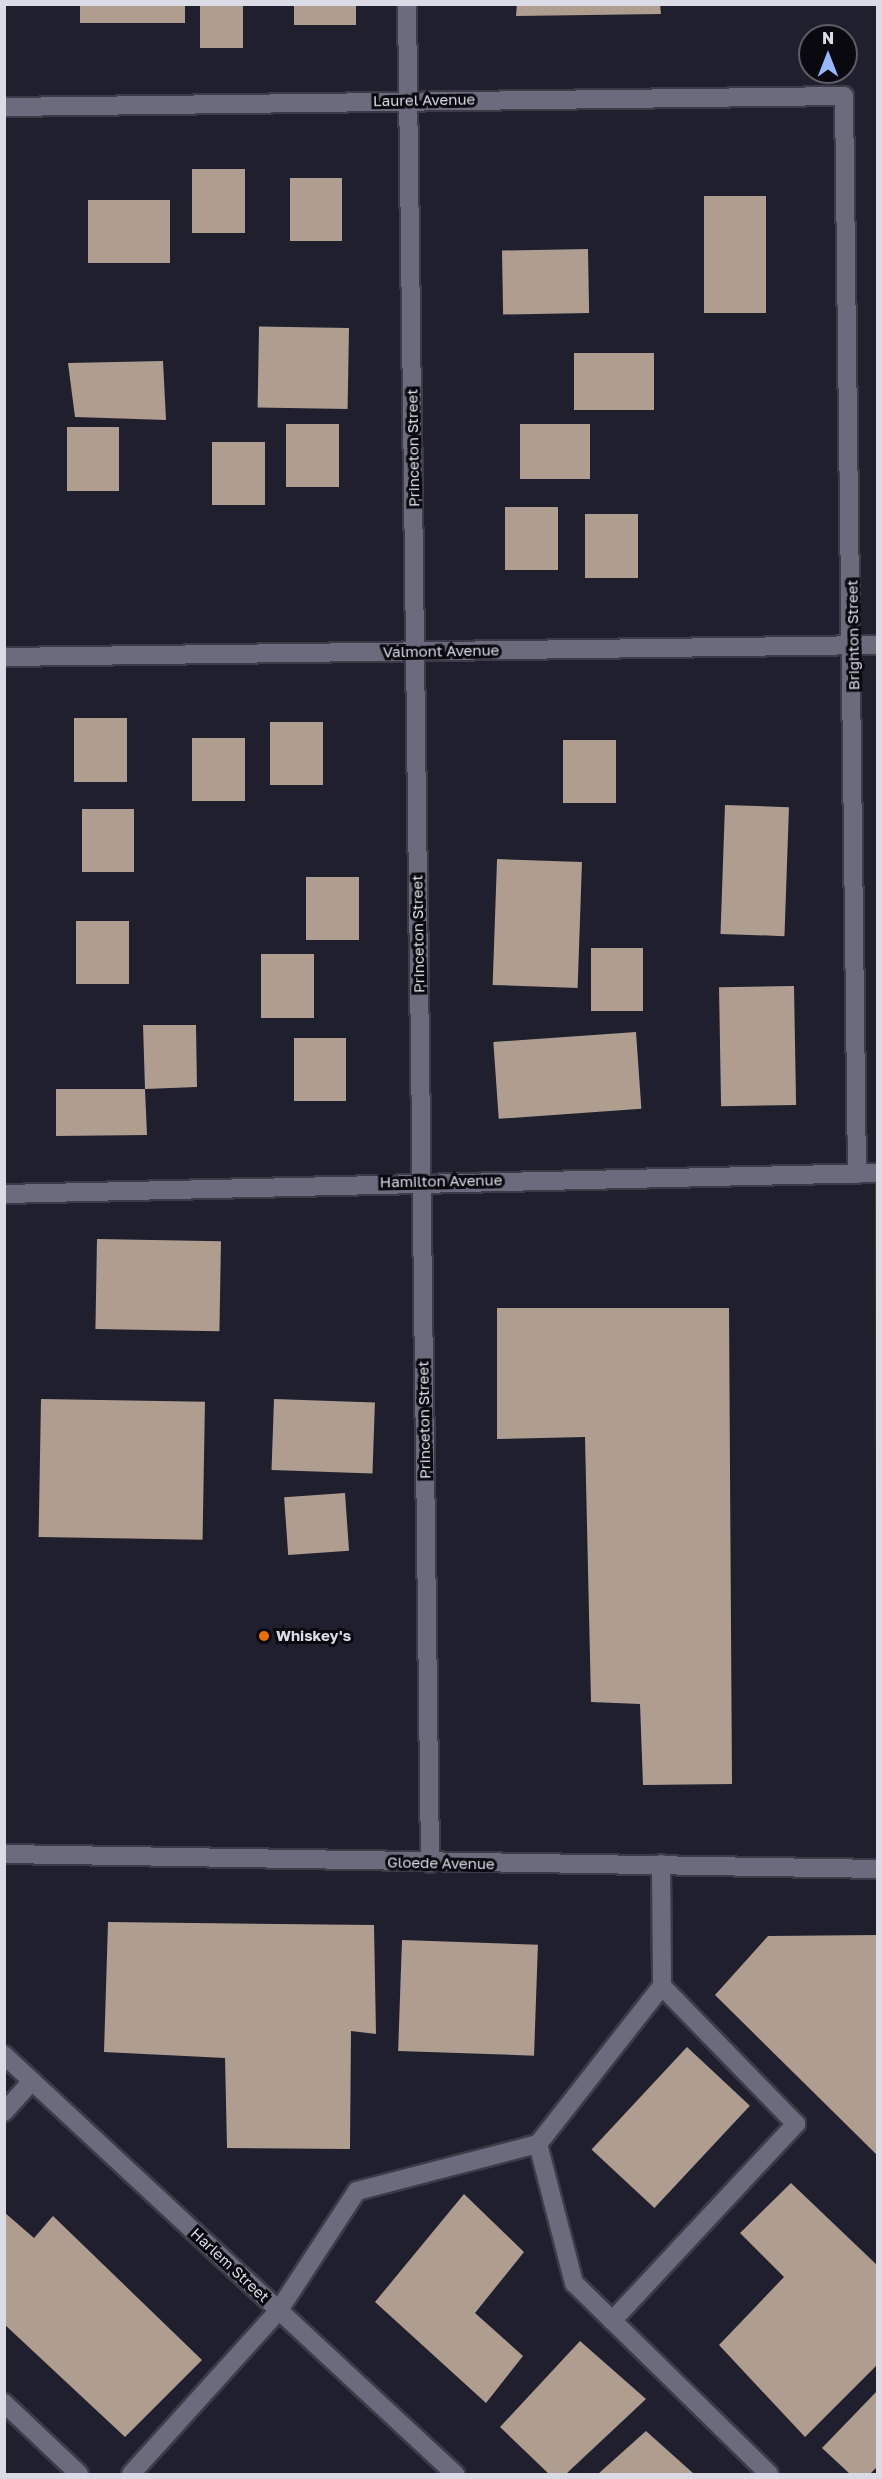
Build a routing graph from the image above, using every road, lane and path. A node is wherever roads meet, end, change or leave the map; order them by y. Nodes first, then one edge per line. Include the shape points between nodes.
1 (407, 4) edge
2 (844, 96) joint
3 (408, 100) junction
4 (4, 106) edge
5 (854, 645) junction
6 (878, 645) edge
7 (415, 651) junction
8 (4, 657) edge
9 (878, 1173) edge
10 (857, 1174) junction
11 (421, 1181) junction
12 (4, 1194) edge
13 (4, 1854) edge
14 (430, 1863) junction
15 (661, 1864) junction
16 (878, 1869) edge
17 (662, 1986) junction
18 (4, 2055) edge
19 (32, 2081) junction
20 (4, 2112) edge
21 (538, 2144) junction
22 (279, 2310) junction
23 (612, 2321) junction
24 (4, 2403) edge
25 (79, 2475) edge
26 (131, 2475) edge
27 (455, 2475) edge
28 (769, 2475) edge

1 - 3 street, Princeton Street
2 - 3 street, Laurel Avenue
2 - 5 street, Brighton Street
3 - 4 street, Laurel Avenue
3 - 7 street, Princeton Street
5 - 6 street, Valmont Avenue
5 - 7 street, Valmont Avenue
5 - 10 street, Brighton Street
7 - 8 street, Valmont Avenue
7 - 11 street, Princeton Street
9 - 10 street, Hamilton Avenue
10 - 11 street, Hamilton Avenue
11 - 12 street, Hamilton Avenue
11 - 14 street, Princeton Street
13 - 14 street, Gloede Avenue
14 - 15 street, Gloede Avenue
15 - 16 street, Gloede Avenue
15 - 17 street
17 - 21 street
17 - 23 street via 796,2124
18 - 19 street, Harlem Street
19 - 20 street
19 - 22 street, Harlem Street
21 - 22 street via 357,2191
21 - 23 street via 574,2283
22 - 26 street
22 - 27 street, Harlem Street
23 - 28 street
24 - 25 street

